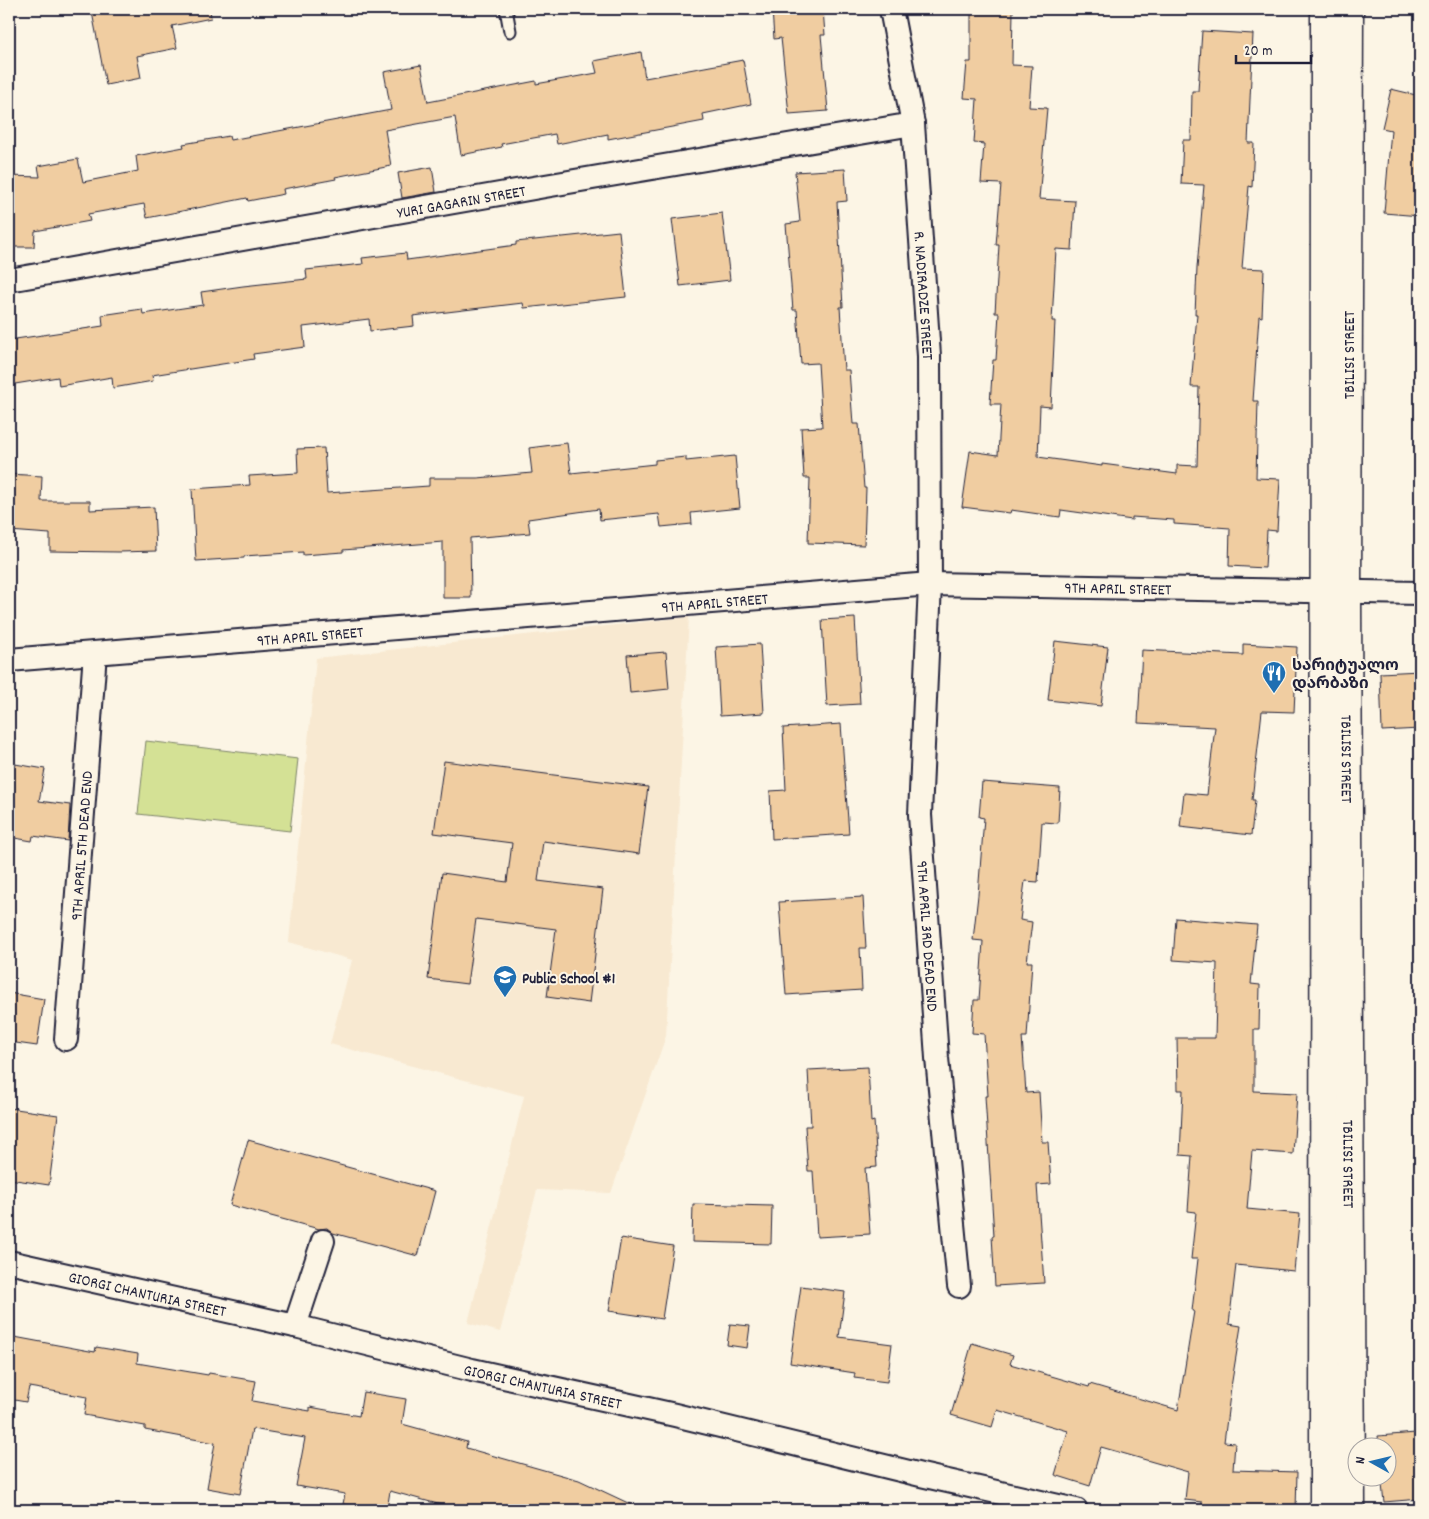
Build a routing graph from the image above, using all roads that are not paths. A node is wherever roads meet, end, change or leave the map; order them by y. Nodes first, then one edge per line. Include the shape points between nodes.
1 (506, 9) edge
2 (891, 9) edge
3 (1325, 9) edge
4 (1349, 9) edge
5 (510, 31) dead end
6 (913, 124) junction
7 (9, 280) edge
8 (930, 584) junction
9 (1336, 592) junction
10 (1420, 593) edge
11 (95, 653) junction
12 (9, 660) edge
13 (66, 1039) dead end
14 (323, 1240) dead end
15 (9, 1262) edge
16 (960, 1286) dead end
17 (295, 1326) junction
18 (1076, 1510) edge
19 (1324, 1510) edge
20 (1351, 1510) edge

1 - 5 lane
2 - 6 street, R. NADIRADZE STREET
3 - 9 street, TBILISI STREET
4 - 9 street, TBILISI STREET
6 - 7 street, YURI GAGARIN STREET
6 - 8 street, R. NADIRADZE STREET via 929,356
8 - 9 street, 9TH APRIL STREET
8 - 11 street, 9TH APRIL STREET
8 - 16 street, 9TH APRIL 3RD DEAD END via 920,816 937,1058
9 - 10 street, 9TH APRIL STREET
9 - 19 street, TBILISI STREET
9 - 20 street, TBILISI STREET
11 - 12 street, 9TH APRIL STREET
11 - 13 street, 9TH APRIL 5TH DEAD END
14 - 17 street
15 - 17 street, GIORGI CHANTURIA STREET
17 - 18 street, GIORGI CHANTURIA STREET

